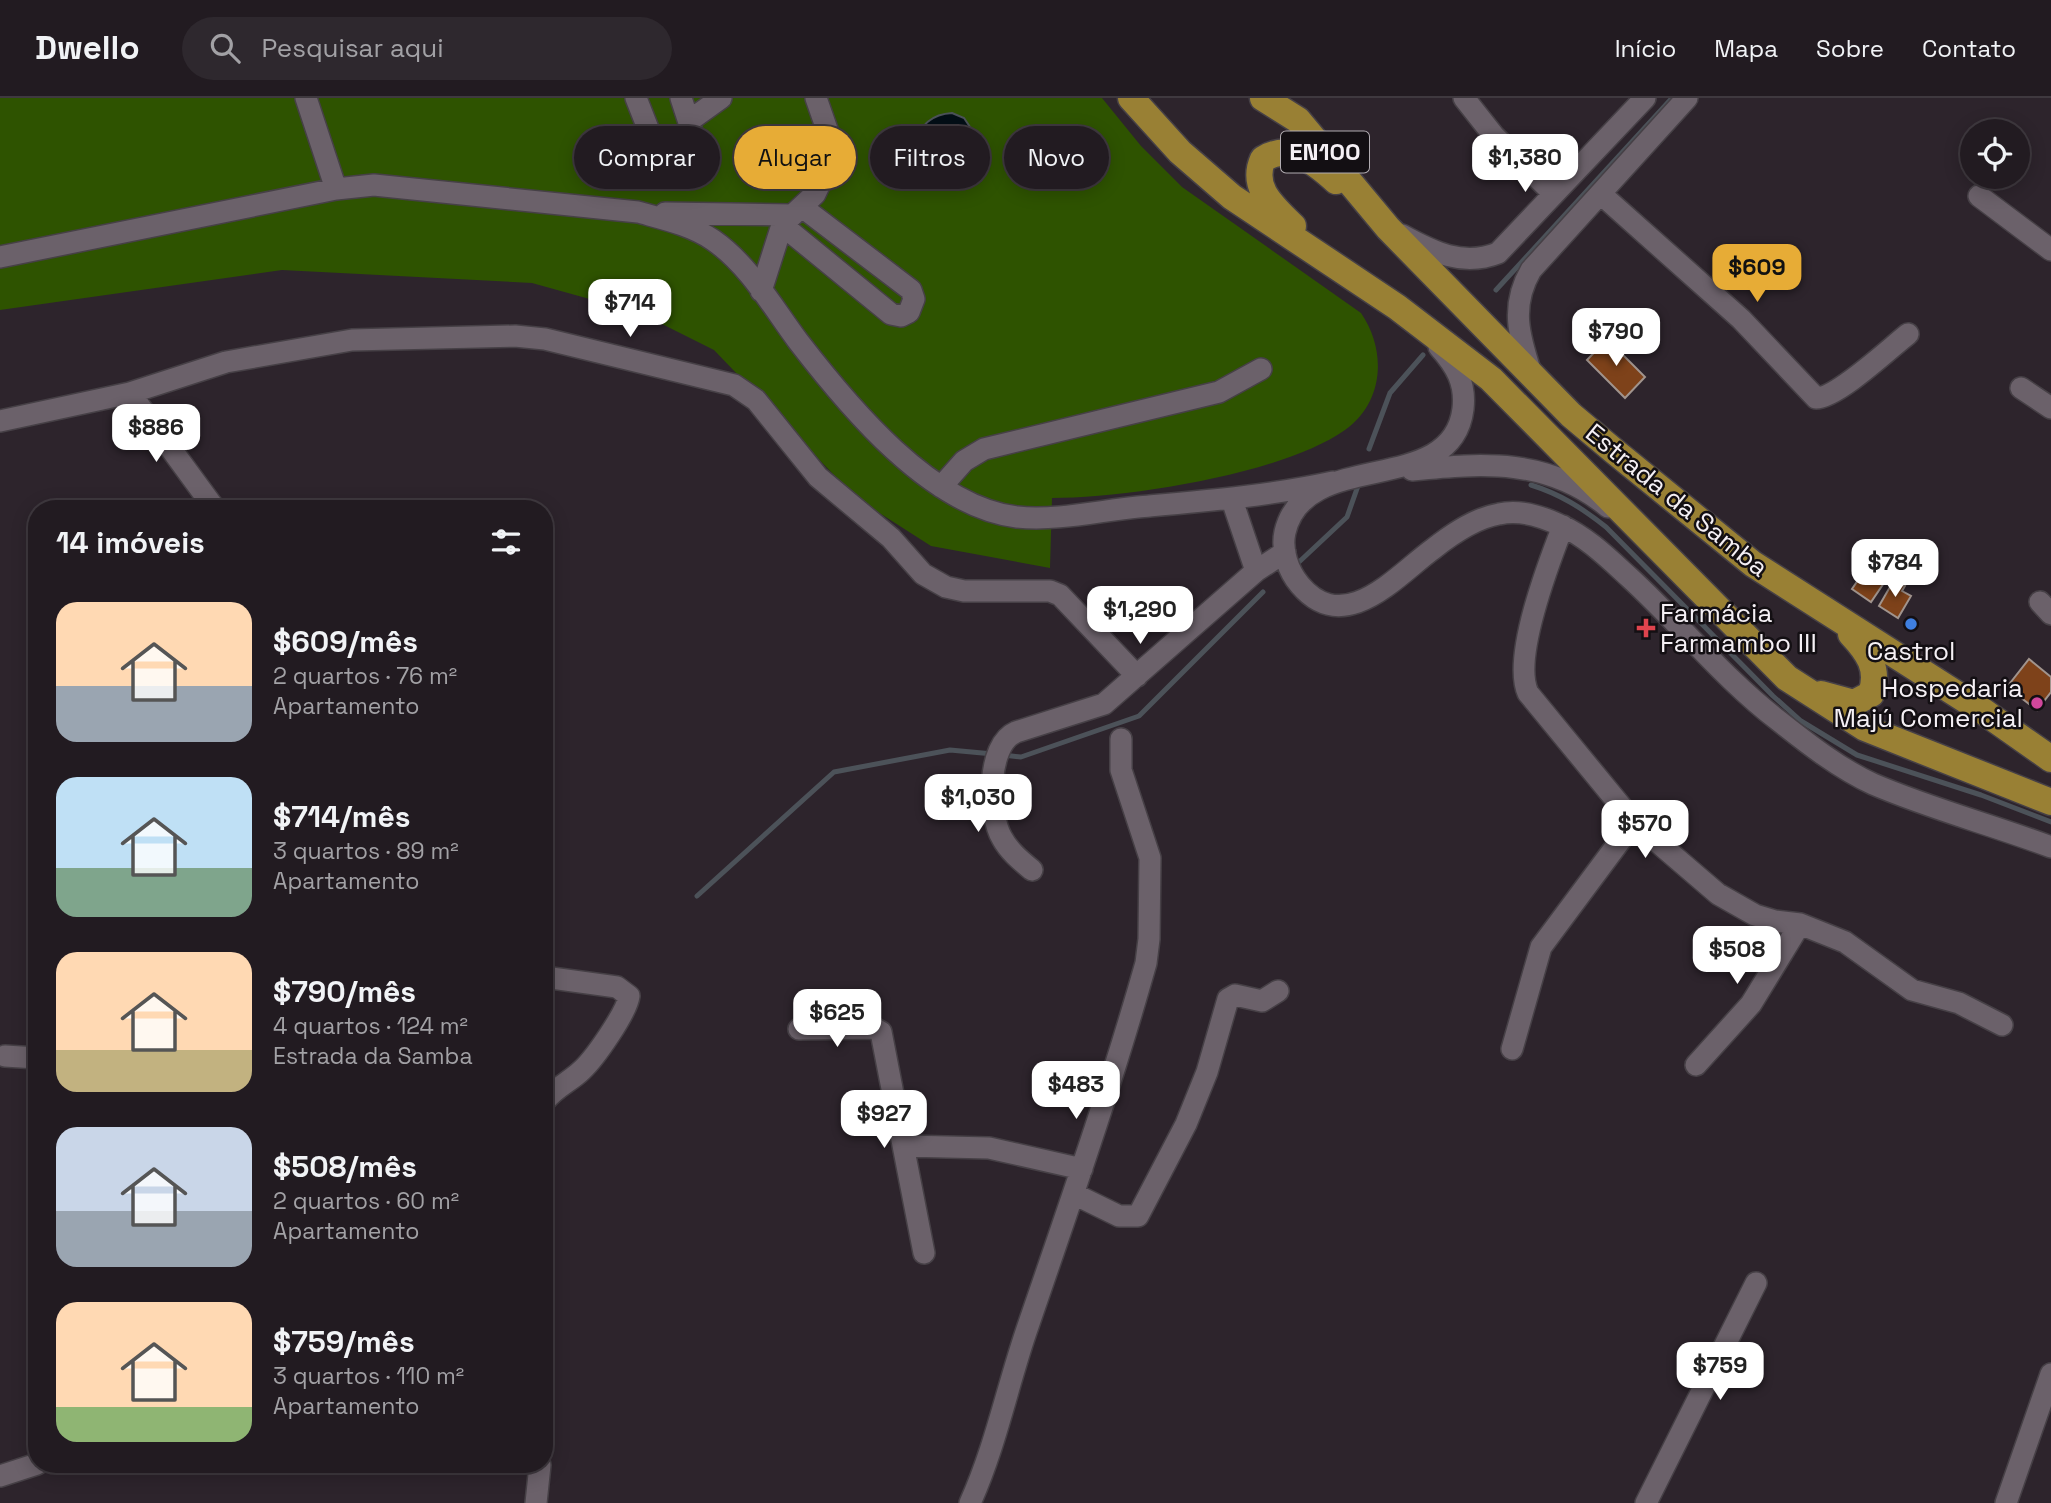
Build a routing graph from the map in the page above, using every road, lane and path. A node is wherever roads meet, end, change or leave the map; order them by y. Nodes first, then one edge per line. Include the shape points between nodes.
1 (306, 98) edge
2 (636, 98) edge
3 (681, 98) edge
4 (721, 98) edge
5 (816, 98) edge
6 (1131, 98) edge
7 (1263, 98) edge
8 (1464, 98) edge
9 (1645, 98) edge
10 (1687, 98) edge
11 (689, 121) junction
12 (336, 189) junction
13 (1554, 194) junction
14 (1602, 195) junction
15 (1979, 196) dead end
16 (638, 212) junction
17 (792, 216) junction
18 (1383, 222) junction
19 (2051, 250) edge
20 (0, 257) edge
21 (1334, 265) junction
22 (761, 291) junction
23 (1397, 307) junction
24 (1908, 334) dead end
25 (1261, 369) dead end
26 (1531, 373) junction
27 (2021, 388) dead end
28 (131, 393) junction
29 (2051, 408) edge
30 (0, 421) edge
31 (1368, 474) junction
32 (1333, 482) junction
33 (941, 487) junction
34 (208, 500) edge
35 (1232, 500) junction
36 (1563, 526) junction
37 (1651, 541) junction
38 (1285, 552) junction
39 (1256, 571) junction
40 (1832, 616) junction
41 (1137, 676) junction
42 (1787, 678) junction
43 (1121, 739) dead end
44 (2051, 758) edge
45 (2051, 802) edge
46 (1634, 822) junction
47 (2051, 847) edge
48 (1032, 870) dead end
49 (1800, 924) junction
50 (553, 977) edge
51 (1278, 991) dead end
52 (2002, 1025) dead end
53 (799, 1029) dead end
54 (1512, 1049) dead end
55 (5, 1056) dead end
56 (28, 1057) edge
57 (1696, 1065) dead end
58 (553, 1091) edge
59 (905, 1146) junction
60 (1082, 1169) junction
61 (1074, 1194) junction
62 (924, 1253) dead end
63 (1756, 1283) dead end
64 (2051, 1374) edge
65 (28, 1467) edge
66 (539, 1473) edge
67 (0, 1476) edge
68 (536, 1503) edge
69 (970, 1503) edge
70 (1646, 1503) edge
71 (2006, 1503) edge

1 - 12 street
2 - 11 street via 656,153 665,164 686,165 696,154
3 - 11 street
4 - 11 street
5 - 17 street via 831,141 831,160 824,179
6 - 21 main road via 1180,152 1231,197
7 - 18 main road, EN100 via 1298,120
8 - 13 street via 1494,136
9 - 13 street
10 - 14 street
12 - 16 street via 401,187
12 - 20 street
13 - 18 street via 1498,253 1484,259 1447,256
14 - 24 street via 1741,318 1816,398 1840,387
14 - 26 street via 1531,270 1519,294 1517,323
15 - 19 street
16 - 17 street
16 - 22 street via 712,239 740,263
17 - 17 street via 911,290 914,299 909,312 891,314
17 - 22 street
18 - 21 main road via 1299,154 1281,152 1263,159 1258,175 1263,194
18 - 26 main road, Estrada da Samba / EN100
21 - 23 main road, Estrada da Samba
22 - 33 street via 842,395
23 - 31 street, Estrada da Samba via 1453,363 1462,385 1462,413 1443,447 1413,463
23 - 37 main road, Estrada da Samba via 1473,363 1517,403
25 - 33 street via 1219,392 984,449 964,461
26 - 40 main road, Estrada da Samba / EN100 via 1571,415 1717,536
27 - 29 street
28 - 30 street
28 - 34 street
28 - 41 street via 226,362 352,340 515,336 545,338 734,385 756,400 818,477 891,538 923,574 964,591 1060,595
31 - 32 street, Estrada da Samba
31 - 37 street, Estrada da Samba via 1484,463 1530,469 1602,502
32 - 35 street
32 - 38 street, Estrada da Samba via 1297,506 1286,528
33 - 35 street via 989,511 1016,517
35 - 39 street
36 - 38 street via 1516,512 1489,517 1433,548 1378,594 1344,605 1330,603 1303,588
36 - 46 street via 1540,590 1523,681 1546,717
36 - 47 street via 1601,551 1746,693 1843,768 1872,783
37 - 42 main road, Estrada da Samba
38 - 39 street
39 - 41 street
40 - 42 main road via 1869,657 1876,680 1871,694 1854,704 1842,702
40 - 44 main road, Estrada da Samba / EN100
41 - 48 street via 1104,704 1016,732 1005,740 992,767 995,817 1000,836
42 - 45 main road, Estrada da Samba via 1865,728
43 - 60 street via 1121,770 1150,858 1149,939 1129,1022
46 - 49 street via 1718,894 1755,915
46 - 54 street via 1541,947
49 - 52 street via 1854,948 1912,990 1959,1003
49 - 57 street via 1751,1004
50 - 58 street via 617,987 629,996 582,1071
51 - 61 street via 1262,1001 1235,995 1228,999 1203,1082 1139,1216 1119,1216
53 - 59 street via 879,1029
55 - 56 street
59 - 60 street via 989,1148
59 - 62 street
60 - 61 street
61 - 69 street
63 - 70 street
64 - 71 street
65 - 67 street
66 - 68 street

